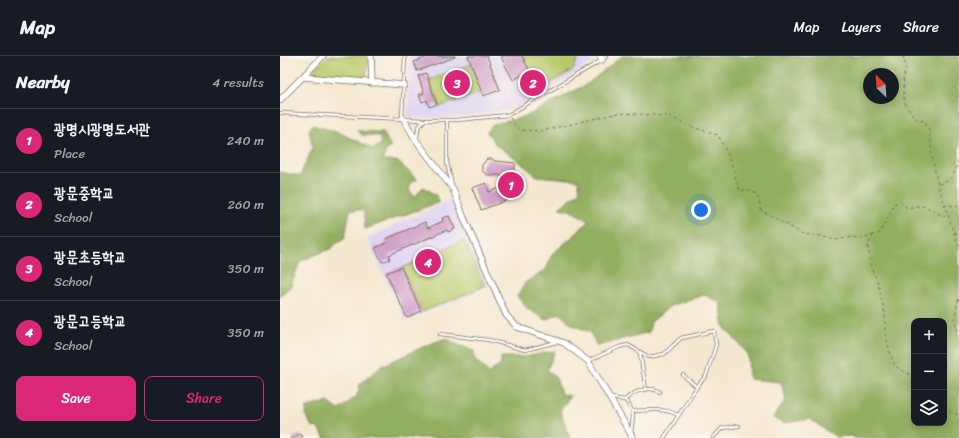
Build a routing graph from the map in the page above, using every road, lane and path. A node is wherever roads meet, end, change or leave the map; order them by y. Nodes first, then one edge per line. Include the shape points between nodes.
1 (323, 56) edge
2 (371, 56) edge
3 (405, 56) edge
4 (903, 56) edge
5 (603, 57) edge
6 (303, 77) junction
7 (372, 83) junction
8 (404, 84) junction
9 (280, 100) edge
10 (280, 113) edge
11 (508, 115) junction
12 (403, 118) junction
13 (424, 120) junction
14 (447, 120) junction
15 (416, 140) junction
16 (959, 157) edge
17 (938, 185) junction
18 (453, 189) junction
19 (944, 205) junction
20 (959, 206) edge
21 (948, 216) junction
22 (953, 232) junction
23 (873, 234) junction
24 (959, 235) edge
25 (959, 248) edge
26 (959, 298) edge
27 (959, 332) edge
28 (440, 334) dead end
29 (560, 341) junction
30 (640, 352) junction
31 (588, 361) junction
32 (683, 375) dead end
33 (911, 375) edge
34 (697, 387) junction
35 (646, 390) junction
36 (660, 392) dead end
37 (610, 398) junction
38 (625, 400) junction
39 (633, 411) junction
40 (947, 411) edge
41 (678, 415) junction
42 (959, 415) edge
43 (739, 426) dead end
44 (632, 436) edge
45 (664, 438) edge
46 (714, 438) edge

1 - 6 street
2 - 7 street
3 - 8 lane
4 - 17 path via 906,68 904,103 918,120 925,121 929,130
5 - 11 lane
6 - 7 street
6 - 9 street
7 - 8 street
8 - 12 lane
10 - 12 lane
11 - 14 lane
11 - 23 path via 519,130 541,131 619,113 670,116 689,126 718,135 729,157 740,191 755,193 761,210 803,234 835,240 861,238
12 - 13 lane
12 - 15 street
13 - 14 lane
13 - 15 lane via 418,128
14 - 18 lane via 447,163
15 - 18 street
16 - 17 path via 952,176 947,182
17 - 19 path
18 - 29 street via 506,315 517,327
19 - 20 path
19 - 21 path
21 - 22 path
21 - 23 path via 924,206 908,208 900,202 893,204 890,216 880,233
22 - 24 path
22 - 25 path
23 - 33 path via 868,245 871,267 878,283 885,314 885,331 890,353 895,366
26 - 27 path via 955,313
28 - 29 lane via 489,340 525,350
29 - 31 street
30 - 31 lane via 628,345
30 - 34 lane via 649,357 664,354 681,338 714,331 716,345 706,376
30 - 35 lane
31 - 37 street
32 - 34 lane
34 - 41 lane
35 - 36 lane
35 - 38 lane via 630,394
37 - 38 lane
37 - 44 street
38 - 39 lane
39 - 41 lane via 654,410
39 - 44 lane
40 - 42 path
41 - 45 lane
43 - 46 lane via 722,428

